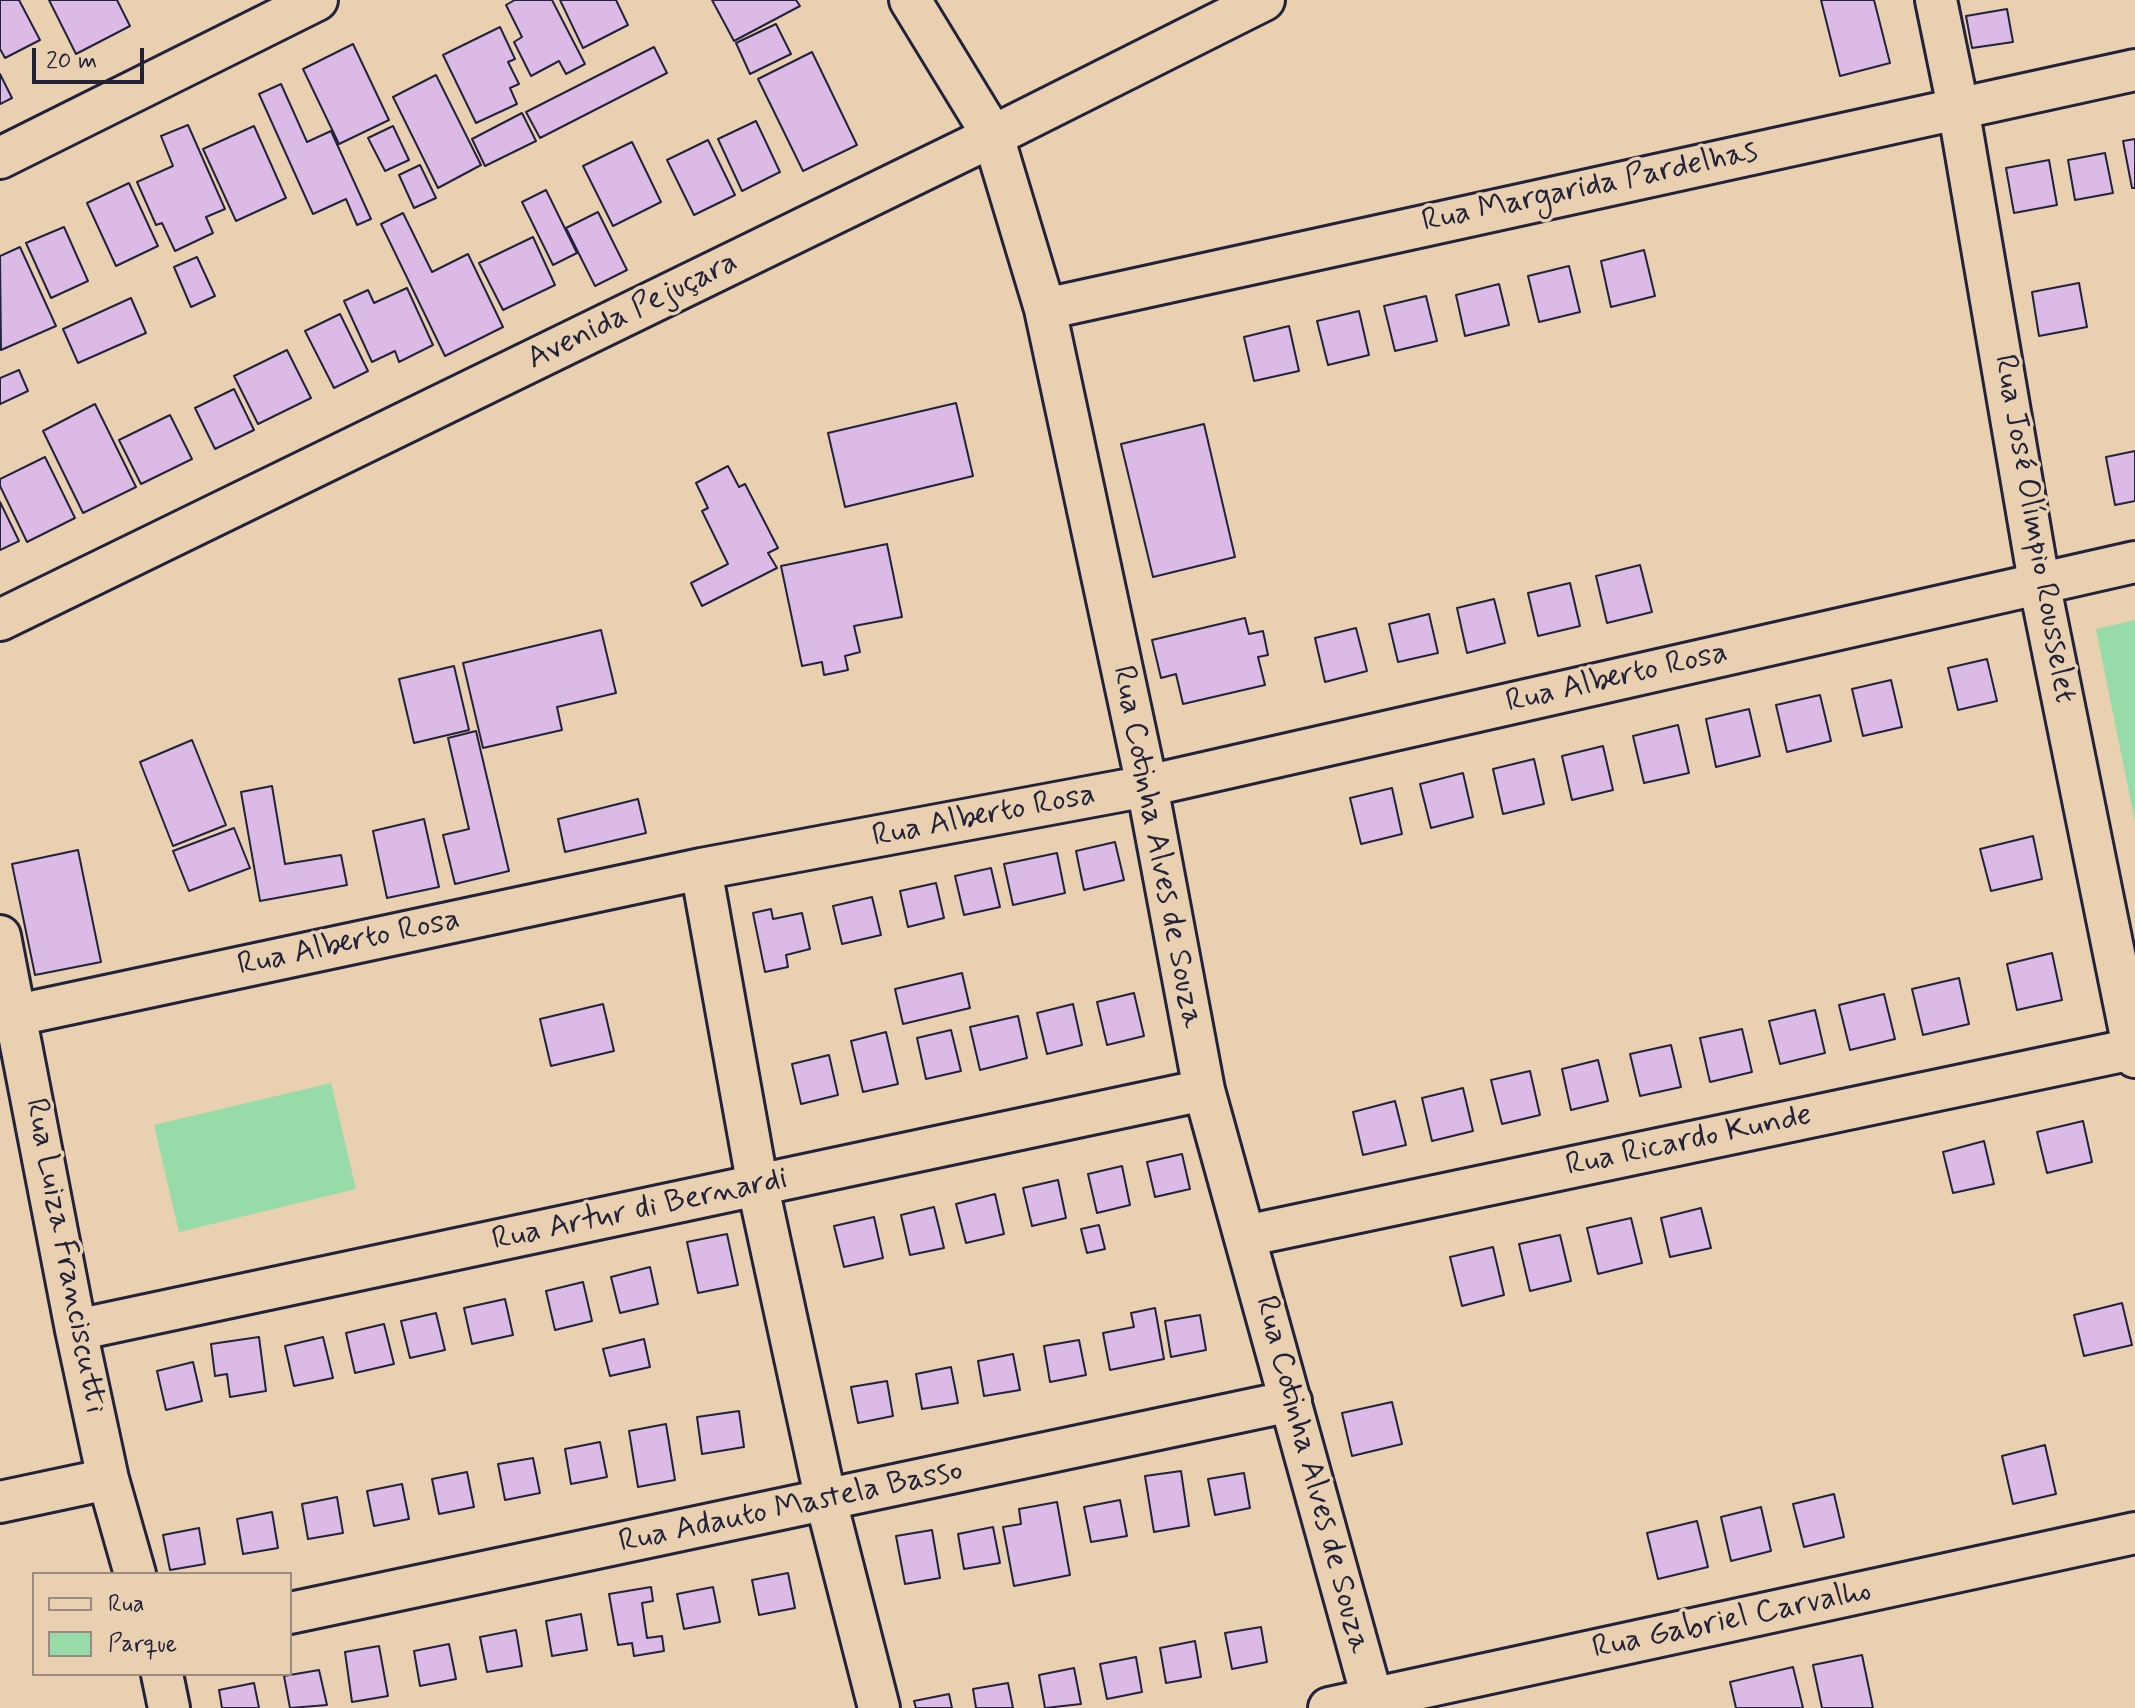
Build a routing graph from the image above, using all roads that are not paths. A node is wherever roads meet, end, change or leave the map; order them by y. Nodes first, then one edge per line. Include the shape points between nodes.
1 (317, 0) edge
2 (910, 0) edge
3 (1264, 0) edge
4 (1936, 0) edge
5 (2135, 70) edge
6 (1958, 107) junction
7 (993, 136) junction
8 (0, 158) edge
9 (1045, 309) junction
10 (2135, 562) edge
11 (2039, 582) junction
12 (0, 620) edge
13 (1147, 786) junction
14 (701, 869) junction
15 (0, 936) edge
16 (17, 1015) junction
17 (2134, 1053) edge
18 (1204, 1090) junction
19 (758, 1187) junction
20 (1245, 1236) junction
21 (76, 1330) junction
22 (1291, 1401) junction
23 (108, 1479) junction
24 (826, 1501) junction
25 (0, 1502) edge
26 (2135, 1533) edge
27 (134, 1572) edge
28 (292, 1613) edge
29 (162, 1676) edge
30 (1374, 1703) edge
31 (169, 1708) edge
32 (879, 1708) edge
33 (1329, 1708) edge

1 - 8 street
2 - 7 street, Rua Cotinha Alves de Souza
3 - 7 street, Avenida Pejuçara
4 - 6 street, Rua José Olímpio Rousselet
5 - 6 street, Rua Margarida Pardelhas
6 - 9 street, Rua Margarida Pardelhas
6 - 11 street, Rua José Olímpio Rousselet
7 - 9 street, Rua Cotinha Alves de Souza
7 - 12 street, Avenida Pejuçara
9 - 13 street, Rua Cotinha Alves de Souza
10 - 11 street, Rua Alberto Rosa
11 - 13 street, Rua Alberto Rosa
11 - 17 street, Rua José Olímpio Rousselet
13 - 14 street, Rua Alberto Rosa
13 - 18 street, Rua Cotinha Alves de Souza
14 - 16 street, Rua Alberto Rosa
14 - 19 street
15 - 16 street, Rua Luiza Franciscutti
16 - 21 street, Rua Luiza Franciscutti
17 - 20 street, Rua Ricardo Kunde
18 - 19 street, Rua Artur di Bernardi
18 - 20 street, Rua Cotinha Alves de Souza
19 - 21 street, Rua Artur di Bernardi
19 - 24 street
20 - 22 street, Rua Cotinha Alves de Souza
21 - 23 street, Rua Luiza Franciscutti
22 - 24 street, Rua Adauto Mastela Basso
22 - 30 street, Rua Cotinha Alves de Souza
23 - 25 street
23 - 27 street, Rua Luiza Franciscutti
24 - 28 street, Rua Adauto Mastela Basso
24 - 32 street
26 - 30 street, Rua Gabriel Carvalho
29 - 31 street
30 - 33 street, Rua Gabriel Carvalho

